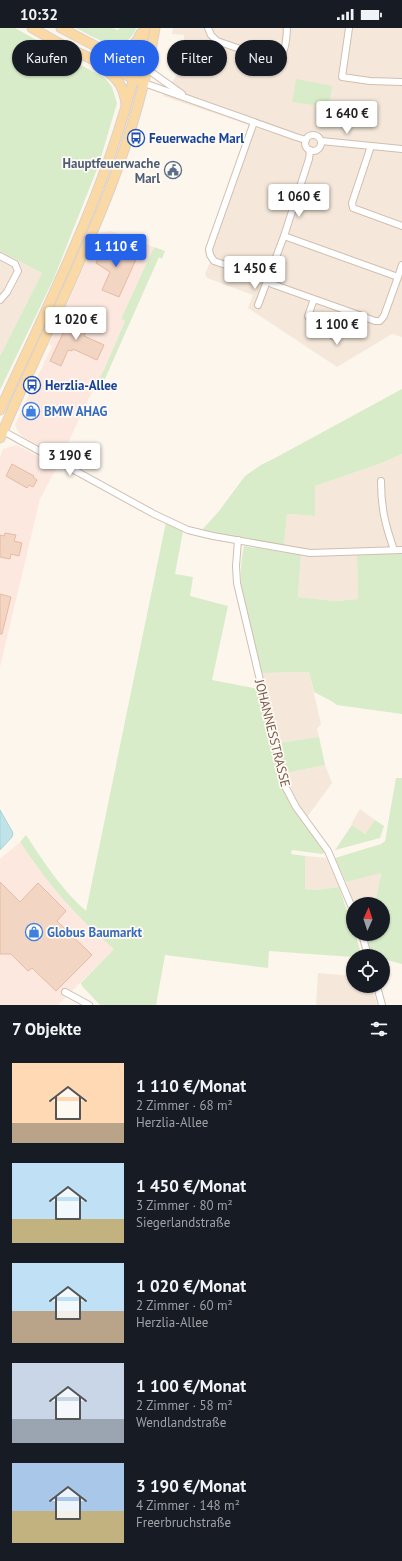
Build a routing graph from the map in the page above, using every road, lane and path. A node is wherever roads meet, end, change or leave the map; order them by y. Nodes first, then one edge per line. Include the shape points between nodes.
1 (32, 28) edge
2 (61, 28) edge
3 (144, 28) edge
4 (155, 28) edge
5 (208, 28) edge
6 (288, 28) edge
7 (349, 28) edge
8 (54, 40) edge
9 (138, 40) edge
10 (142, 40) edge
11 (153, 40) edge
12 (90, 43) edge
13 (82, 54) edge
14 (82, 55) edge
15 (146, 76) edge
16 (156, 76) edge
17 (134, 78) junction
18 (402, 82) edge
19 (144, 83) junction
20 (190, 99) junction
21 (126, 107) junction
22 (254, 122) junction
23 (306, 140) junction
24 (321, 142) junction
25 (371, 146) junction
26 (402, 149) edge
27 (310, 150) junction
28 (402, 226) edge
29 (284, 236) junction
30 (0, 256) edge
31 (402, 265) edge
32 (398, 276) junction
33 (268, 281) junction
34 (314, 299) junction
35 (0, 300) edge
36 (258, 305) dead end
37 (359, 315) junction
38 (0, 410) edge
39 (1, 432) edge
40 (381, 481) dead end
41 (238, 540) junction
42 (394, 550) junction
43 (402, 550) edge
44 (347, 897) edge
45 (65, 992) dead end
46 (379, 993) edge
47 (89, 1005) edge
48 (382, 1005) edge

1 - 8 main road
2 - 12 main road
3 - 9 main road
3 - 10 main road
4 - 11 main road
5 - 6 street via 217,41 272,59 285,48
7 - 18 street via 342,77
13 - 17 main road
14 - 21 main road via 113,74 121,84
15 - 19 main road
16 - 20 street
17 - 19 main road
17 - 21 main road
19 - 20 street
19 - 39 main road via 129,133 84,253
20 - 22 street
21 - 38 main road via 89,215
22 - 23 street
22 - 33 street via 209,250 214,261
23 - 24 street via 313,135
23 - 27 street
24 - 25 street
24 - 27 street via 317,150
25 - 26 street
25 - 28 street via 352,202 353,208
27 - 29 street
29 - 32 street
29 - 33 street
30 - 35 street via 15,264 18,271
31 - 32 street
32 - 37 street via 380,321
33 - 34 street
33 - 36 street
34 - 37 street
34 - 37 street via 308,316 311,321 336,337 356,325
39 - 41 street via 188,530
40 - 42 street via 385,522
41 - 42 street via 310,553
41 - 44 street, JOHANNESSTRASSE via 237,583 285,786 296,807 328,851
42 - 43 street
45 - 47 street
46 - 48 street

